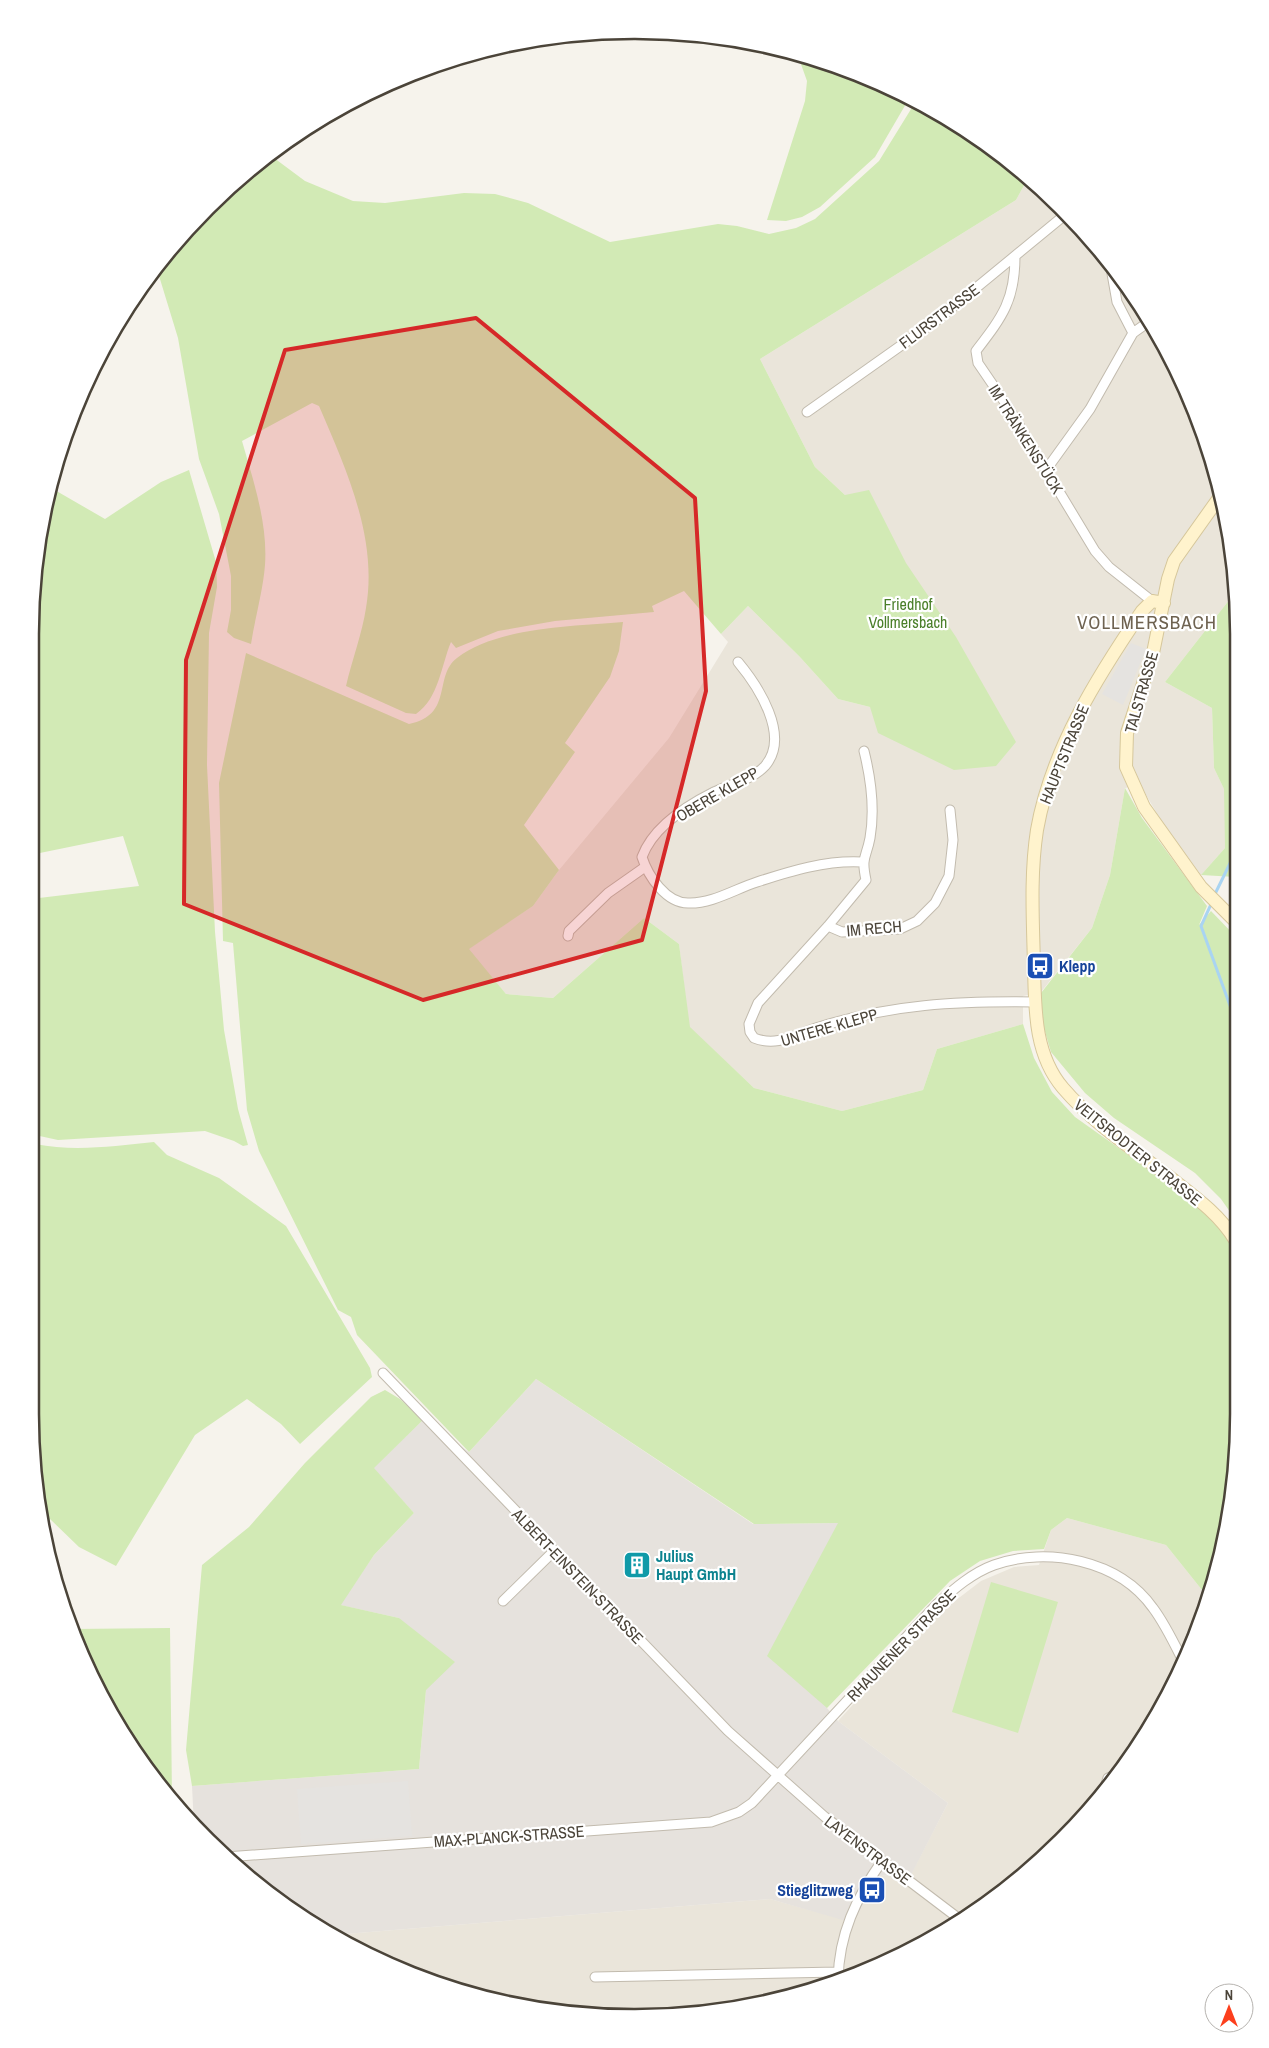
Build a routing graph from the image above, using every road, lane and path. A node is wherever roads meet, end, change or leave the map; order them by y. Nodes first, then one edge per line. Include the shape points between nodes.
1 (1061, 218) edge
2 (1015, 256) junction
3 (1113, 281) edge
4 (1143, 326) edge
5 (1133, 333) junction
6 (807, 412) dead end
7 (1046, 470) junction
8 (1215, 503) edge
9 (1158, 602) junction
10 (738, 662) dead end
11 (864, 751) dead end
12 (950, 810) dead end
13 (862, 862) junction
14 (645, 867) junction
15 (1230, 917) edge
16 (828, 926) junction
17 (568, 936) dead end
18 (1034, 1002) junction
19 (1230, 1232) edge
20 (383, 1373) dead end
21 (554, 1551) junction
22 (503, 1602) dead end
23 (1179, 1654) edge
24 (777, 1776) junction
25 (237, 1856) edge
26 (882, 1862) junction
27 (954, 1915) edge
28 (838, 1973) edge
29 (831, 1976) edge
30 (596, 1977) dead end

1 - 2 street, FLURSTRASSE
2 - 6 street, FLURSTRASSE via 938,320
2 - 7 street, IM TRÄNKENSTÜCK via 1015,278 1006,309 976,351 978,363
3 - 5 street via 1117,302
4 - 5 street
5 - 7 street via 1090,409
7 - 9 street, IM TRÄNKENSTÜCK via 1095,551 1109,567
8 - 9 street via 1174,561
9 - 15 street, TALSTRASSE via 1145,682 1127,733 1126,767 1144,807 1201,888
9 - 18 street, HAUPTSTRASSE via 1142,611 1079,712 1049,783 1035,850
10 - 14 street, OBERE KLEPP via 757,686 771,714 774,740 770,758 755,774 686,808 655,832 642,857
11 - 13 street via 871,778 872,812 870,838
12 - 16 street, IM RECH via 953,840 949,876 935,903 917,921 900,929 842,932
13 - 14 street via 814,865 758,881 709,900 687,903 666,895
13 - 16 street, UNTERE KLEPP via 866,880
14 - 17 street via 608,893 569,931
16 - 18 street, UNTERE KLEPP via 758,1003 749,1024 754,1038 774,1043 857,1017 904,1007 959,1002
18 - 19 street, VEITSRODTER STRASSE via 1044,1053 1061,1085 1102,1126 1195,1197
20 - 21 street, ALBERT-EINSTEIN-STRASSE
21 - 22 street
21 - 24 street, ALBERT-EINSTEIN-STRASSE via 721,1725
23 - 24 street, RHAUNENER STRASSE via 1152,1607 1131,1587 1107,1572 1079,1560 1048,1556 1018,1558 992,1566 964,1581 937,1604
24 - 25 street, MAX-PLANCK-STRASSE via 752,1803 739,1812 711,1822
24 - 26 street, LAYENSTRASSE
26 - 27 street, LAYENSTRASSE
26 - 28 street via 864,1886 846,1924
29 - 30 street

